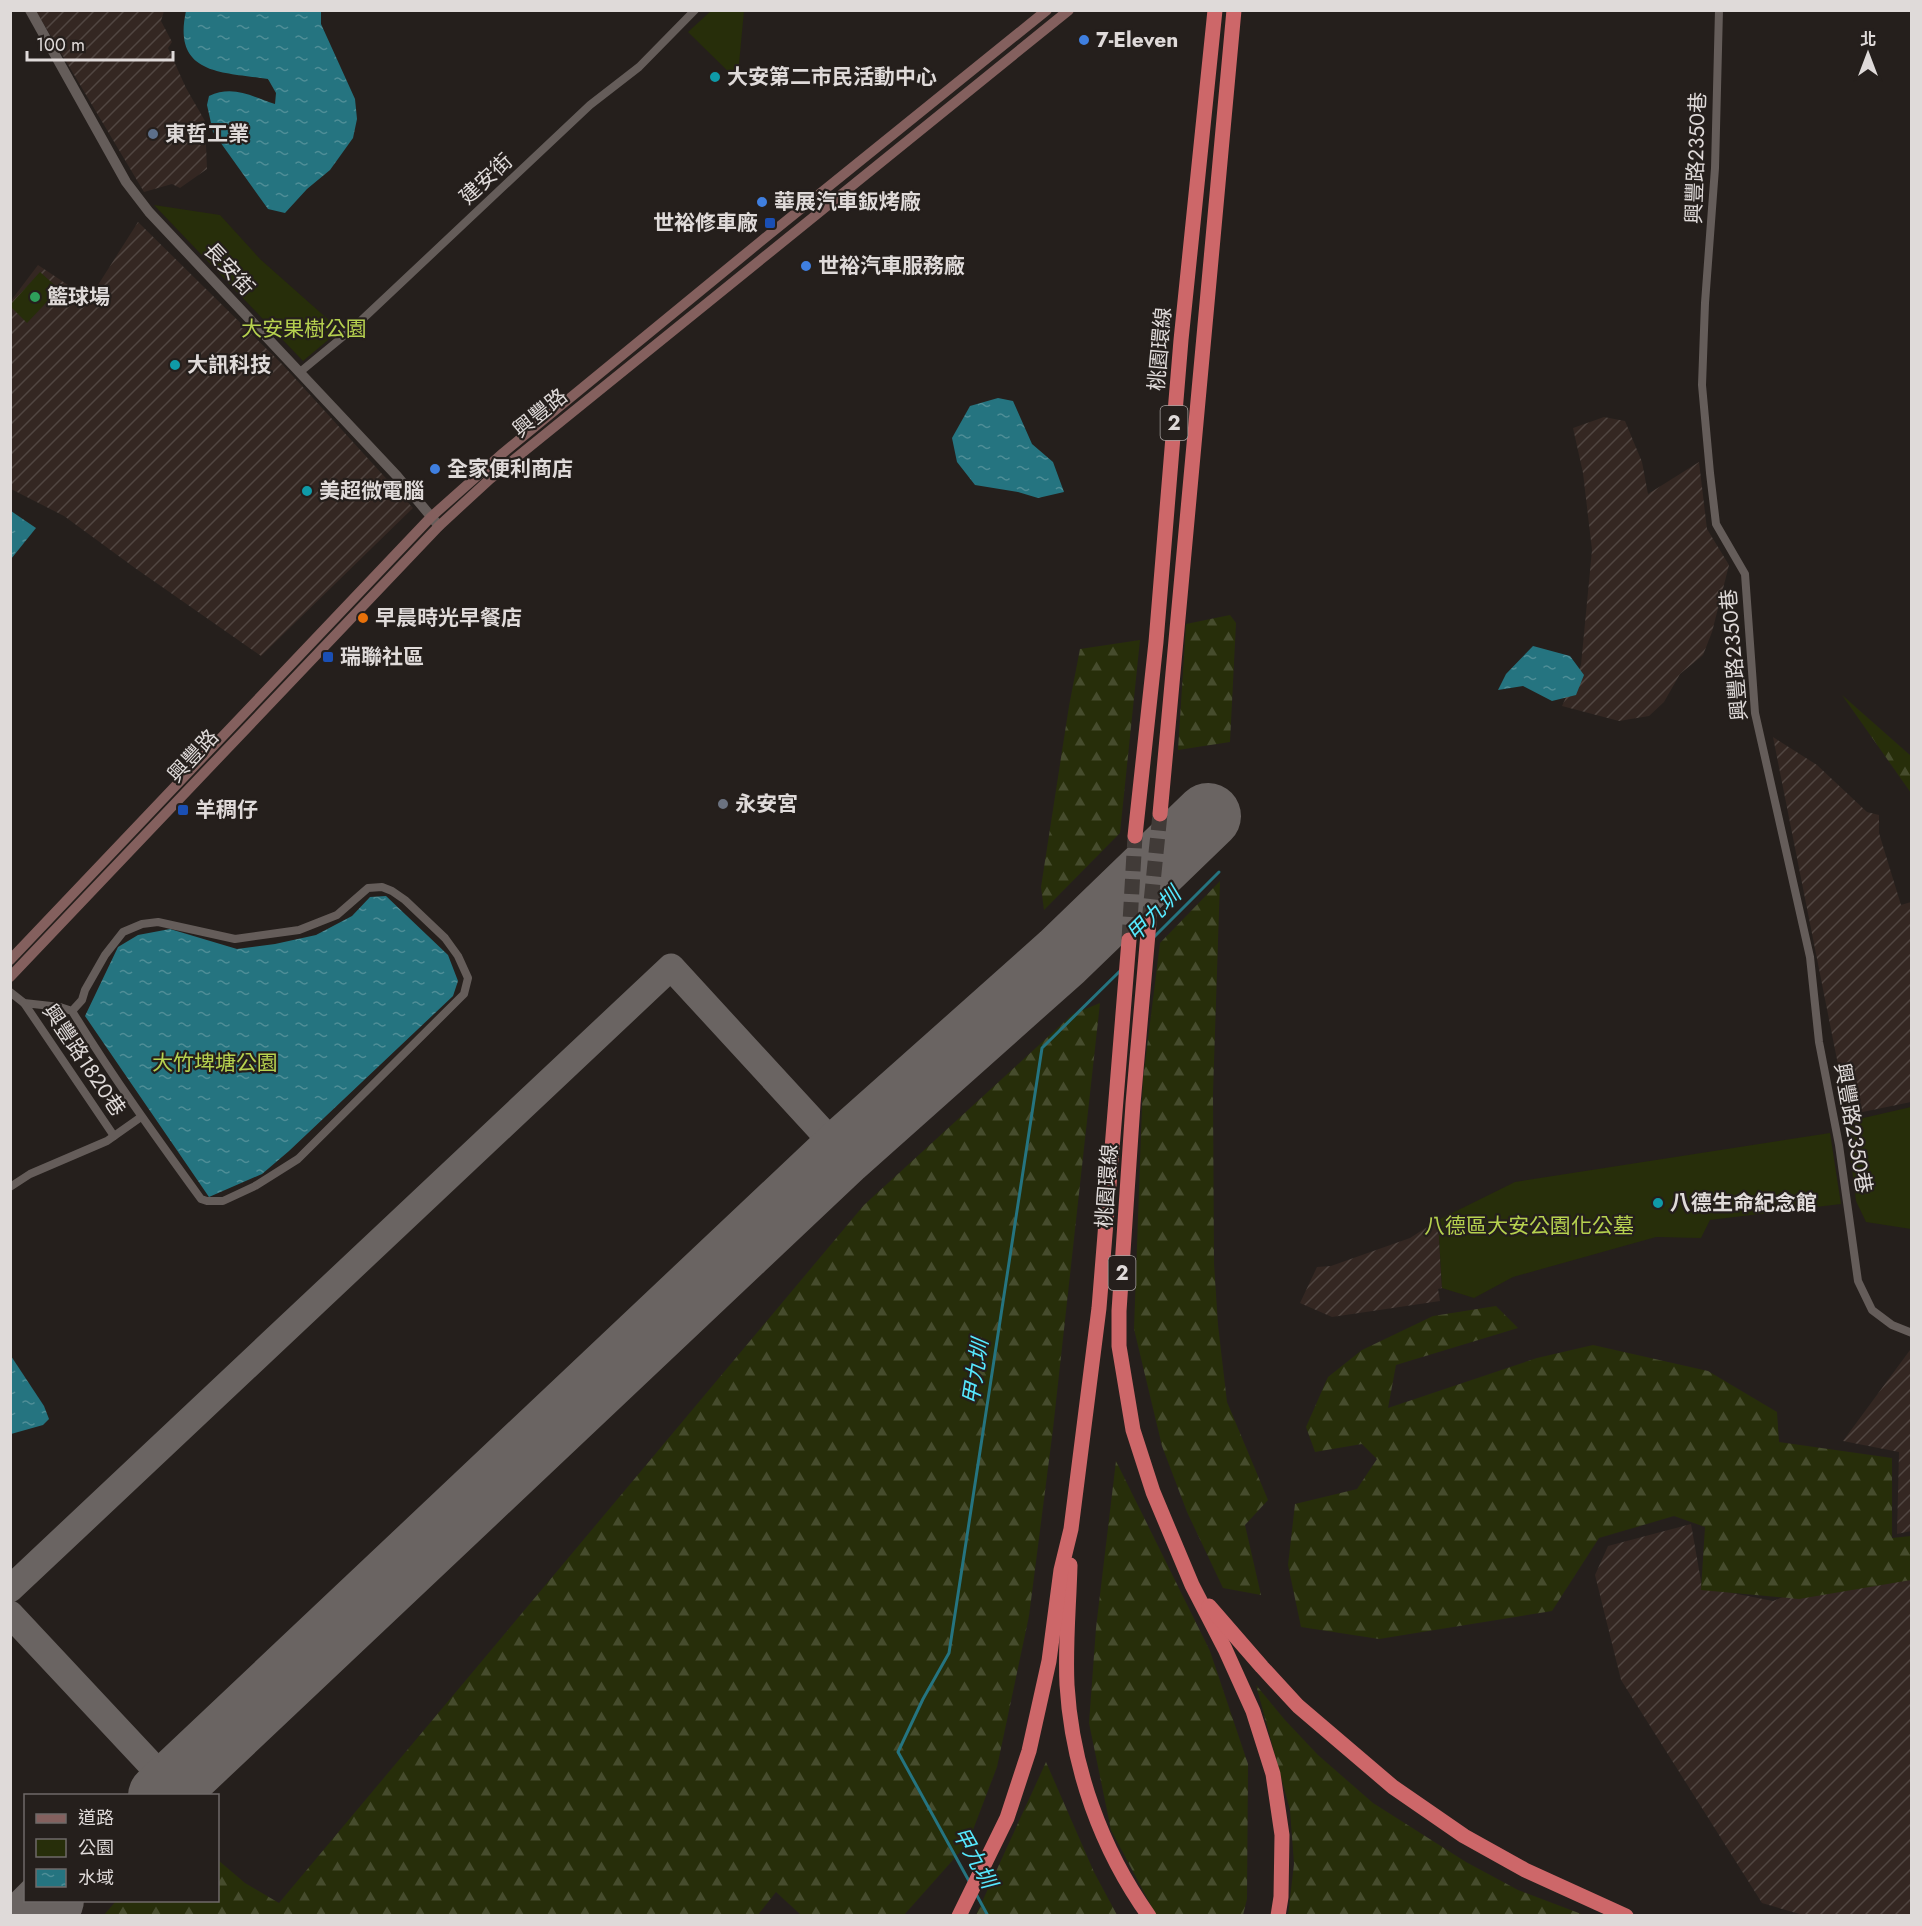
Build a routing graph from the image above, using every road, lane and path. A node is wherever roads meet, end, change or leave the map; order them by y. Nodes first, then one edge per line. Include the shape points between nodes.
1 (30, 10) edge
2 (695, 10) edge
3 (1047, 10) edge
4 (1069, 10) edge
5 (1215, 10) edge
6 (1234, 10) edge
7 (1719, 10) edge
8 (300, 372) junction
9 (431, 517) junction
10 (439, 526) junction
11 (1160, 814) tunnel mouth
12 (1135, 836) tunnel mouth
13 (1149, 922) tunnel mouth
14 (1129, 940) tunnel mouth
15 (10, 960) edge
16 (10, 977) edge
17 (10, 992) edge
18 (24, 1003) junction
19 (72, 1011) junction
20 (141, 1117) junction
21 (114, 1137) junction
22 (10, 1187) edge
23 (1911, 1333) edge
24 (1071, 1529) junction
25 (1192, 1585) junction
26 (959, 1916) edge
27 (1149, 1916) edge
28 (1278, 1916) edge
29 (1626, 1916) edge

1 - 8 street, 長安街 via 126,182 155,219
2 - 8 street, 建安街 via 639,67 590,105 351,330
3 - 9 main road, 興豐路 via 503,453
4 - 10 main road, 興豐路 via 490,479
5 - 12 highway, 桃園環線 / 2
6 - 11 highway, 桃園環線 / 2
7 - 23 street, 興豐路2350巷 via 1715,168 1702,385 1716,524 1745,574 1755,713 1810,957 1819,1042 1839,1145 1858,1281 1872,1310
8 - 9 street, 長安街
9 - 10 street, 長安街
9 - 15 main road, 興豐路
10 - 16 main road, 興豐路
13 - 25 highway, 桃園環線 / 2 via 1119,1346 1133,1430 1153,1492
14 - 24 highway, 桃園環線 / 2 via 1100,1308
17 - 18 street
18 - 19 street
18 - 21 street, 興豐路1820巷
19 - 20 street
19 - 20 street via 123,932 141,924 158,922 235,939 298,930 337,915 368,888 392,891 434,927 458,956 468,978 464,994 298,1159 255,1186 223,1201 201,1199
20 - 21 street
21 - 22 street via 30,1174
24 - 26 highway via 1029,1751 1007,1818
24 - 27 highway via 1068,1685 1075,1739 1088,1793 1107,1845
25 - 28 highway via 1253,1711 1273,1774 1282,1835
25 - 29 highway via 1298,1706 1393,1786 1464,1836 1515,1865

